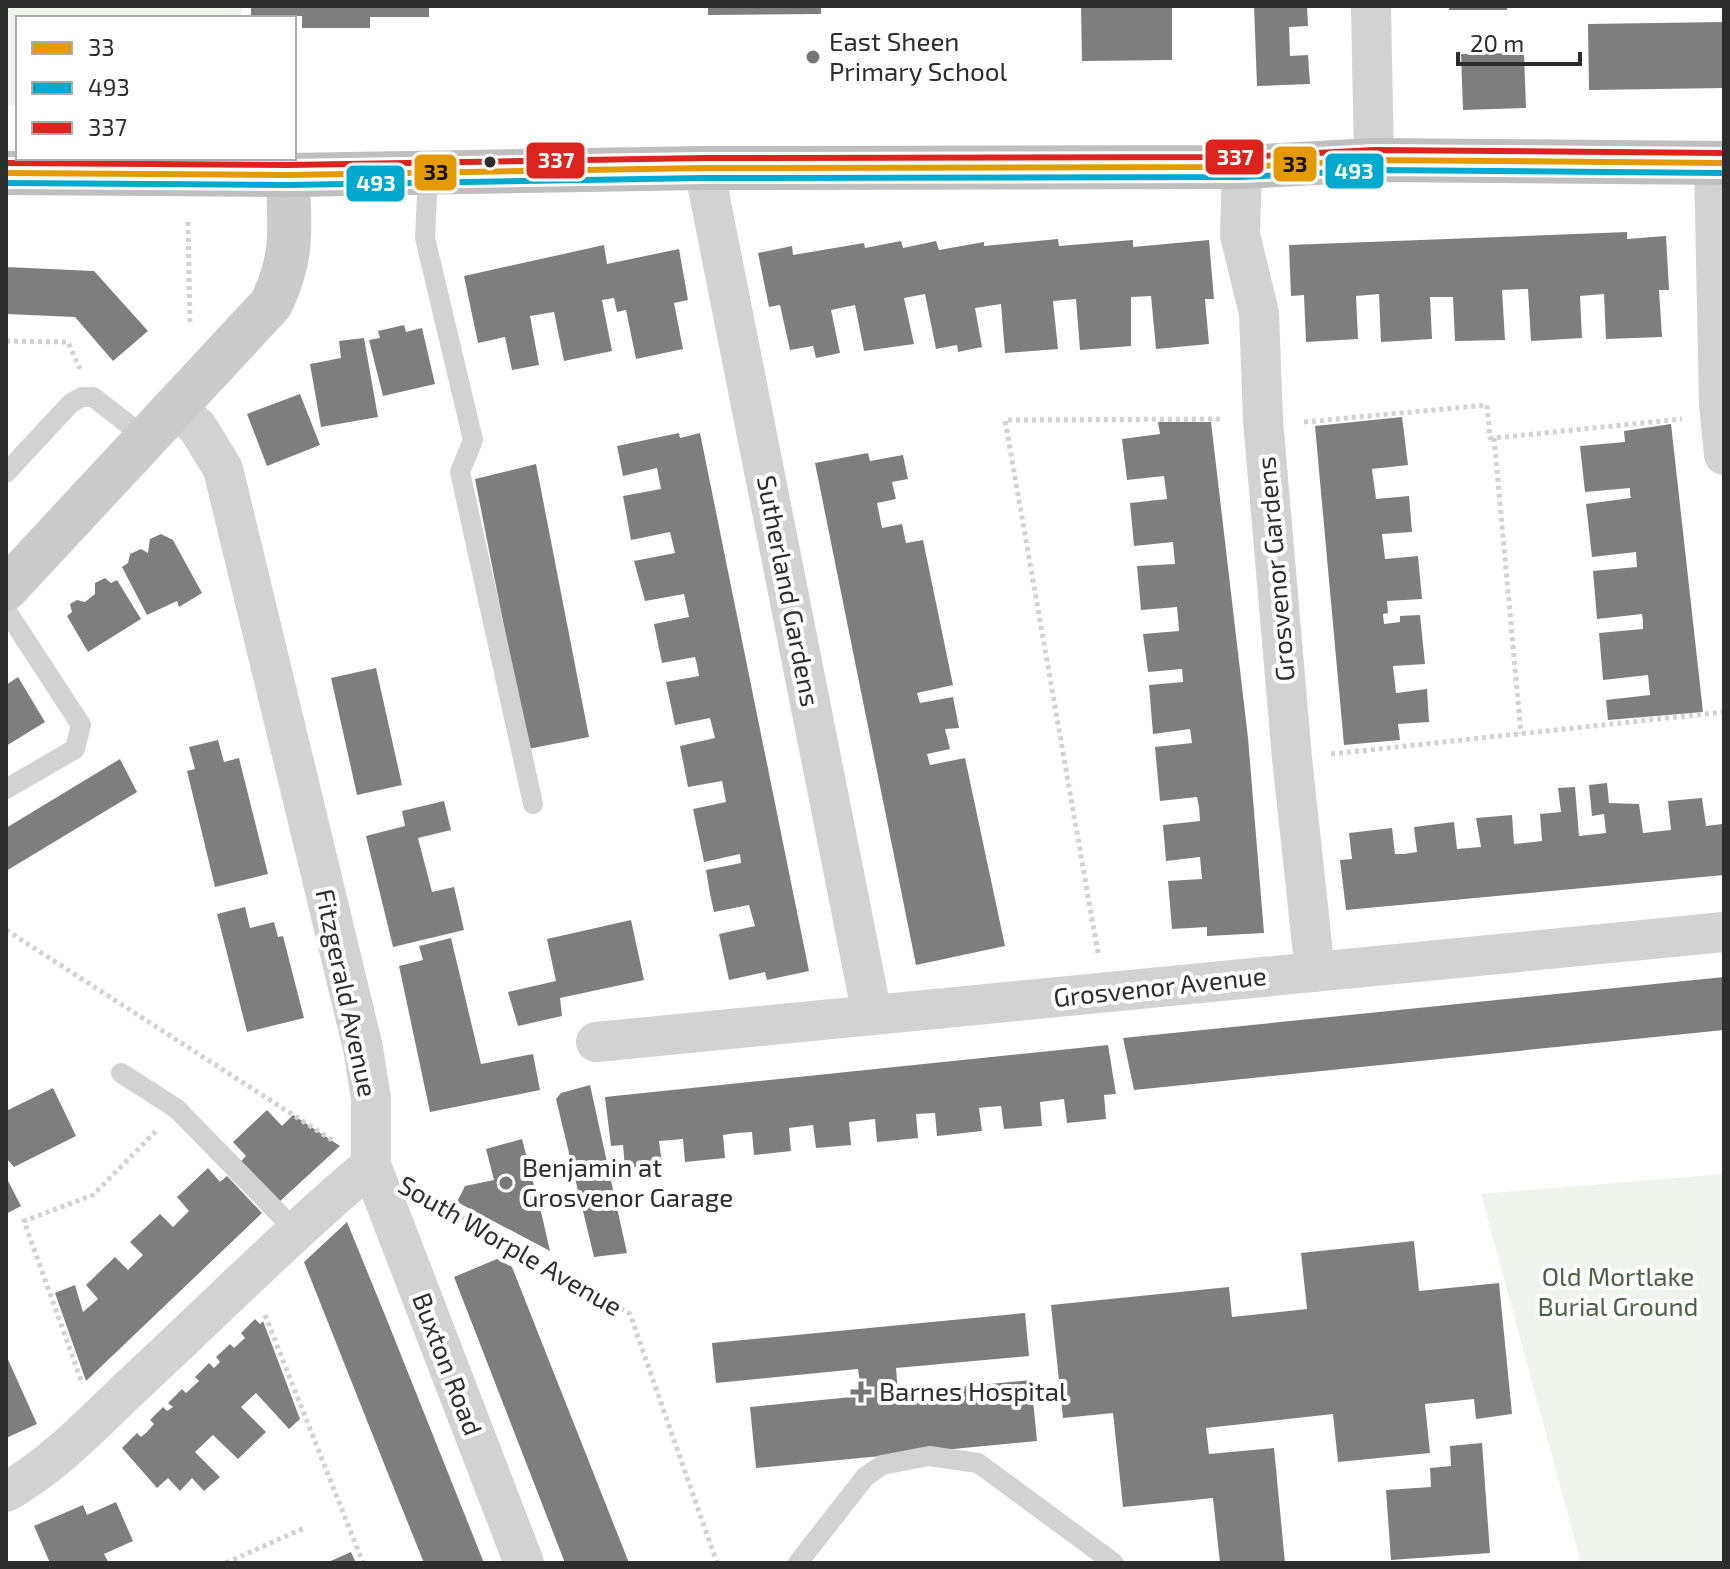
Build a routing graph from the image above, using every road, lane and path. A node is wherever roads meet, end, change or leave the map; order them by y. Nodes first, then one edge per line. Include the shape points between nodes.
1 (1371, 6) edge
2 (1374, 160) junction
3 (1719, 163) edge
4 (1242, 167) junction
5 (704, 168) junction
6 (6, 173) edge
7 (428, 173) junction
8 (288, 175) junction
9 (188, 222) dead end
10 (6, 341) edge
11 (205, 375) junction
12 (93, 397) junction
13 (1719, 404) junction
14 (175, 406) junction
15 (1263, 420) junction
16 (146, 438) junction
17 (1494, 438) junction
18 (1724, 455) edge
19 (6, 473) edge
20 (6, 589) edge
21 (6, 610) edge
22 (1724, 712) edge
23 (1521, 734) junction
24 (1292, 758) junction
25 (6, 789) edge
26 (533, 804) dead end
27 (6, 930) edge
28 (1724, 932) edge
29 (1315, 972) junction
30 (1104, 992) junction
31 (872, 1015) junction
32 (596, 1042) dead end
33 (121, 1073) dead end
34 (177, 1109) junction
35 (371, 1165) junction
36 (295, 1230) junction
37 (250, 1277) junction
38 (95, 1420) junction
39 (6, 1492) edge
40 (304, 1528) dead end
41 (226, 1563) edge
42 (363, 1563) edge
43 (524, 1563) edge
44 (717, 1563) edge
45 (798, 1563) edge
46 (1114, 1563) edge

1 - 2 street
2 - 3 highway
2 - 4 highway
3 - 13 street
4 - 5 highway
4 - 15 street, Grosvenor Gardens via 1240,235 1259,313
5 - 7 highway
5 - 31 street, Sutherland Gardens
6 - 8 highway
7 - 8 highway
7 - 26 lane via 425,238 473,440 460,472
8 - 11 street via 291,249 285,275 271,304
9 - 11 path via 190,352
10 - 12 path via 68,342
11 - 14 street
12 - 16 lane
12 - 19 lane via 71,403
13 - 17 path via 1684,419
13 - 18 street
14 - 16 street
14 - 35 street, Fitzgerald Avenue via 198,428 223,469 363,1048 371,1099
15 - 17 path via 1301,422 1487,405
15 - 24 street, Grosvenor Gardens
15 - 30 path via 1005,420
16 - 20 street
17 - 23 path
21 - 25 lane via 81,725 75,749
22 - 23 path
23 - 24 path
24 - 29 street, Grosvenor Gardens
27 - 35 path, South Worple Avenue
28 - 29 street, Grosvenor Avenue
29 - 30 street, Grosvenor Avenue
30 - 31 street, Grosvenor Avenue
31 - 32 street, Grosvenor Avenue
33 - 34 lane
34 - 36 lane
34 - 38 path via 93,1195 24,1221
35 - 36 street
35 - 43 street, Buxton Road
35 - 44 path, South Worple Avenue via 630,1314
36 - 37 street
37 - 38 street
37 - 42 path
38 - 39 street via 50,1462
40 - 41 path
45 - 46 lane via 865,1477 882,1465 929,1456 978,1463

